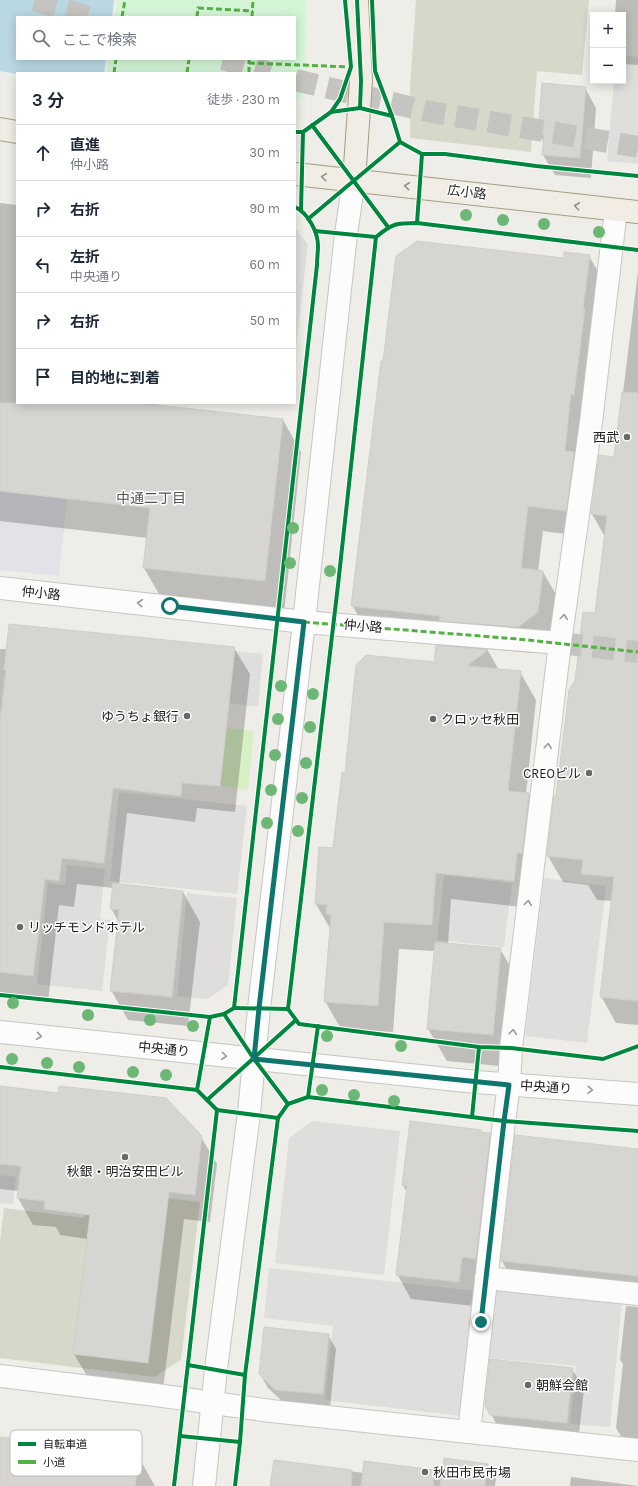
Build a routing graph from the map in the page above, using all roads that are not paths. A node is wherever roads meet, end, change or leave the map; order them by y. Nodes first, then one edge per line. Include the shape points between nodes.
1 (357, 0) edge
2 (0, 129) edge
3 (16, 132) edge
4 (296, 174) edge
5 (354, 180) junction
6 (616, 210) junction
7 (638, 212) edge
8 (0, 588) edge
9 (304, 622) junction
10 (560, 643) junction
11 (0, 1032) edge
12 (254, 1059) junction
13 (509, 1085) junction
14 (632, 1089) edge
15 (486, 1278) junction
16 (638, 1294) edge
17 (0, 1376) edge
18 (213, 1402) junction
19 (469, 1432) junction
20 (638, 1450) edge
21 (204, 1486) edge

1 - 5 main road via 361,81
2 - 3 main road
5 -> 4 main road, 広小路
6 -> 5 main road, 広小路
5 - 9 street
6 - 7 main road, 広小路
10 -> 6 street via 591,422
9 -> 8 street, 仲小路
9 - 10 street, 仲小路
9 - 12 street
13 -> 10 street via 512,1040
11 -> 12 street, 中央通り
12 - 13 street, 中央通り
12 - 18 street
13 -> 14 street, 中央通り
13 - 15 street
15 - 16 street
15 - 19 street
17 - 18 street
18 - 19 street via 271,1411
18 - 21 street
19 - 20 street

